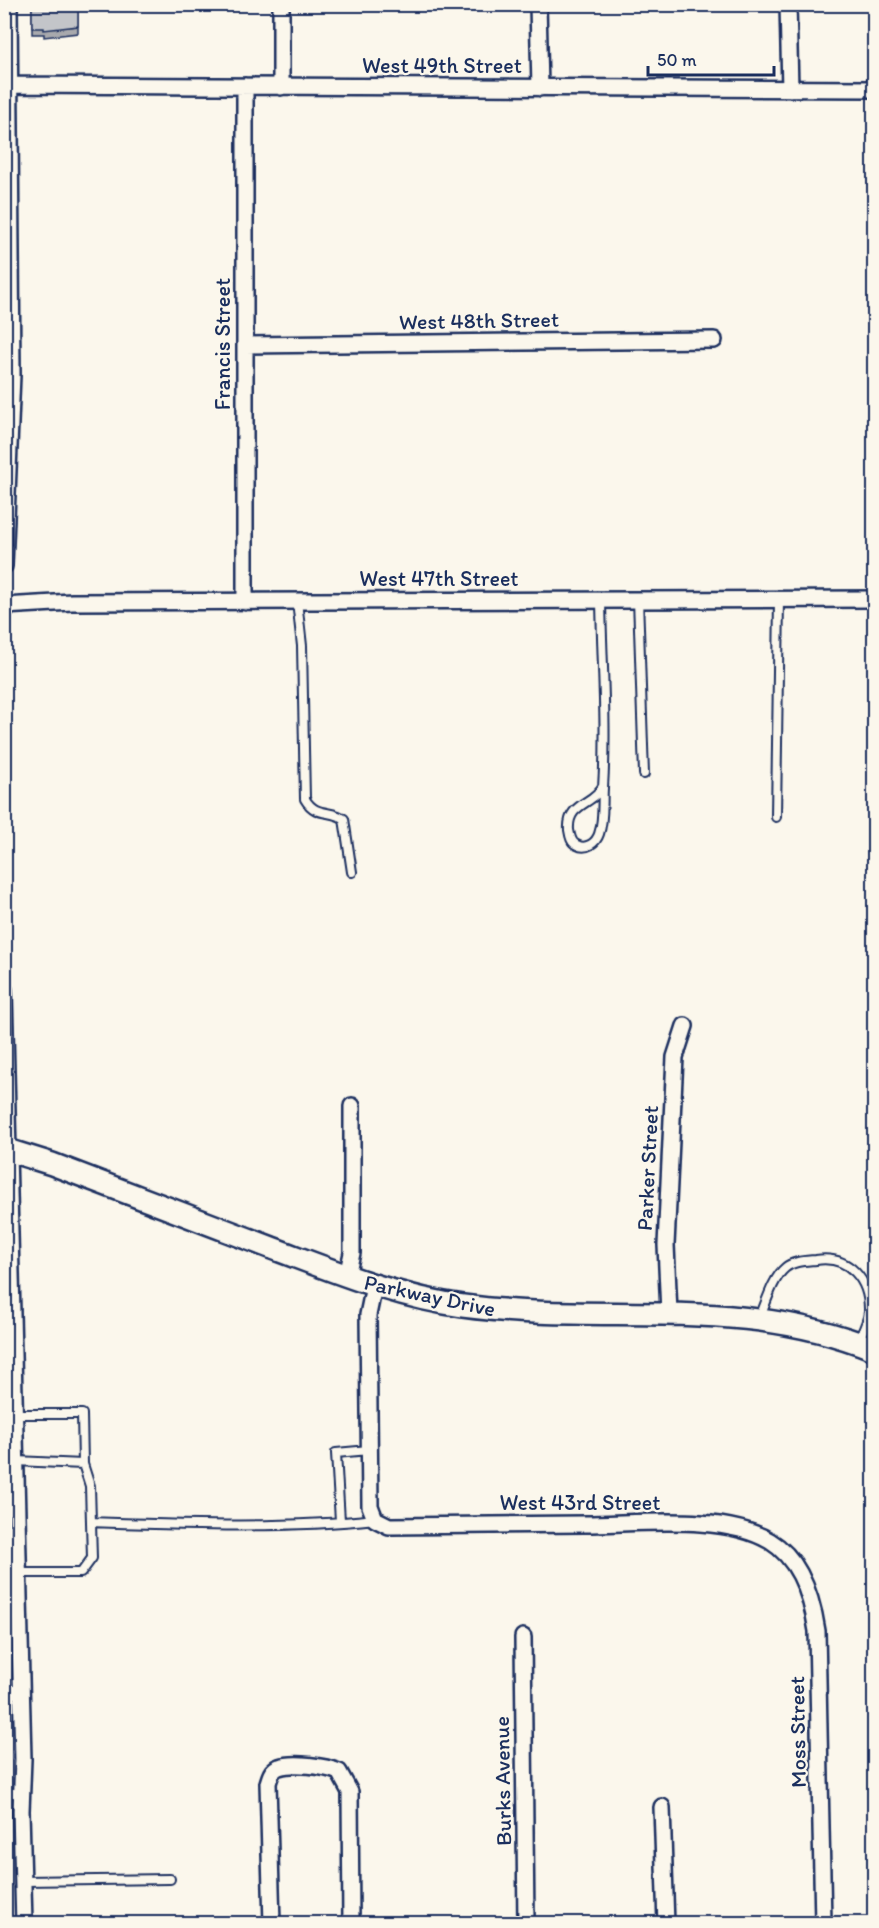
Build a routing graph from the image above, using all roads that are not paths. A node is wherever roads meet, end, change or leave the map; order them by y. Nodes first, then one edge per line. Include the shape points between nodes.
1 (9, 4) edge
2 (281, 4) edge
3 (538, 4) edge
4 (788, 4) edge
5 (10, 85) junction
6 (245, 86) junction
7 (281, 87) junction
8 (540, 88) junction
9 (874, 88) edge
10 (790, 89) junction
11 (714, 340) dead end
12 (245, 345) junction
13 (4, 566) edge
14 (638, 599) junction
15 (779, 599) junction
16 (874, 599) edge
17 (601, 600) junction
18 (297, 601) junction
19 (245, 602) junction
20 (4, 606) edge
21 (644, 774) dead end
22 (603, 786) junction
23 (776, 817) dead end
24 (352, 872) dead end
25 (4, 990) edge
26 (685, 1026) dead end
27 (352, 1106) dead end
28 (7, 1150) edge
29 (347, 1276) junction
30 (374, 1286) junction
31 (669, 1313) junction
32 (759, 1318) junction
33 (866, 1346) edge
34 (15, 1414) junction
35 (369, 1450) junction
36 (10, 1461) edge
37 (82, 1464) junction
38 (375, 1519) junction
39 (339, 1521) junction
40 (91, 1522) junction
41 (781, 1550) joint
42 (19, 1573) junction
43 (523, 1637) dead end
44 (4, 1690) edge
45 (22, 1690) junction
46 (4, 1792) edge
47 (22, 1794) junction
48 (662, 1807) dead end
49 (170, 1879) dead end
50 (23, 1881) junction
51 (24, 1923) edge
52 (272, 1923) edge
53 (351, 1923) edge
54 (526, 1923) edge
55 (666, 1923) edge
56 (823, 1923) edge

1 - 5 street
2 - 7 street
3 - 8 street
4 - 10 street
5 - 6 street, West 49th Street
5 - 13 street via 12,375
6 - 7 street, West 49th Street
6 - 12 street, Francis Street
7 - 8 street, West 49th Street
8 - 10 street, West 49th Street
9 - 10 street, West 49th Street
11 - 12 street, West 48th Street
12 - 19 street, Francis Street
14 - 15 street, West 47th Street
14 - 17 street, West 47th Street
14 - 21 lane
15 - 16 street, West 47th Street
15 - 23 lane
17 - 18 street, West 47th Street
17 - 22 lane
18 - 19 street, West 47th Street
18 - 24 lane via 305,714 305,799 319,813 344,819
19 - 20 street, West 47th Street
22 - 22 lane via 599,833 590,845 581,847 570,836 570,818 573,810
25 - 28 street
26 - 31 street, Parker Street via 675,1057 666,1245
27 - 29 street via 352,1253
28 - 29 street, Parkway Drive
28 - 34 street
29 - 30 street, Parkway Drive
30 - 31 street, Parkway Drive via 460,1306 506,1311
30 - 35 street via 368,1315
31 - 32 street, Parkway Drive
32 - 33 street, Parkway Drive
32 - 33 lane via 784,1269 797,1262 820,1259 838,1262 853,1267 868,1296
34 - 36 street
34 - 37 lane via 81,1414
35 - 38 street via 370,1506
35 - 39 lane via 336,1453
36 - 37 lane
36 - 42 street
37 - 40 lane via 90,1486
38 - 39 lane
38 - 41 street, West 43rd Street via 389,1526 701,1524 753,1534
39 - 40 lane via 190,1526
40 - 42 lane via 92,1558 81,1573
41 - 56 street, Moss Street via 805,1585 817,1630
42 - 45 street
43 - 54 street, Burks Avenue
44 - 45 lane
45 - 47 street
46 - 47 lane
47 - 50 street
48 - 55 street
49 - 50 lane
50 - 51 street
52 - 53 street via 268,1783 271,1772 278,1767 318,1766 339,1772 350,1792

